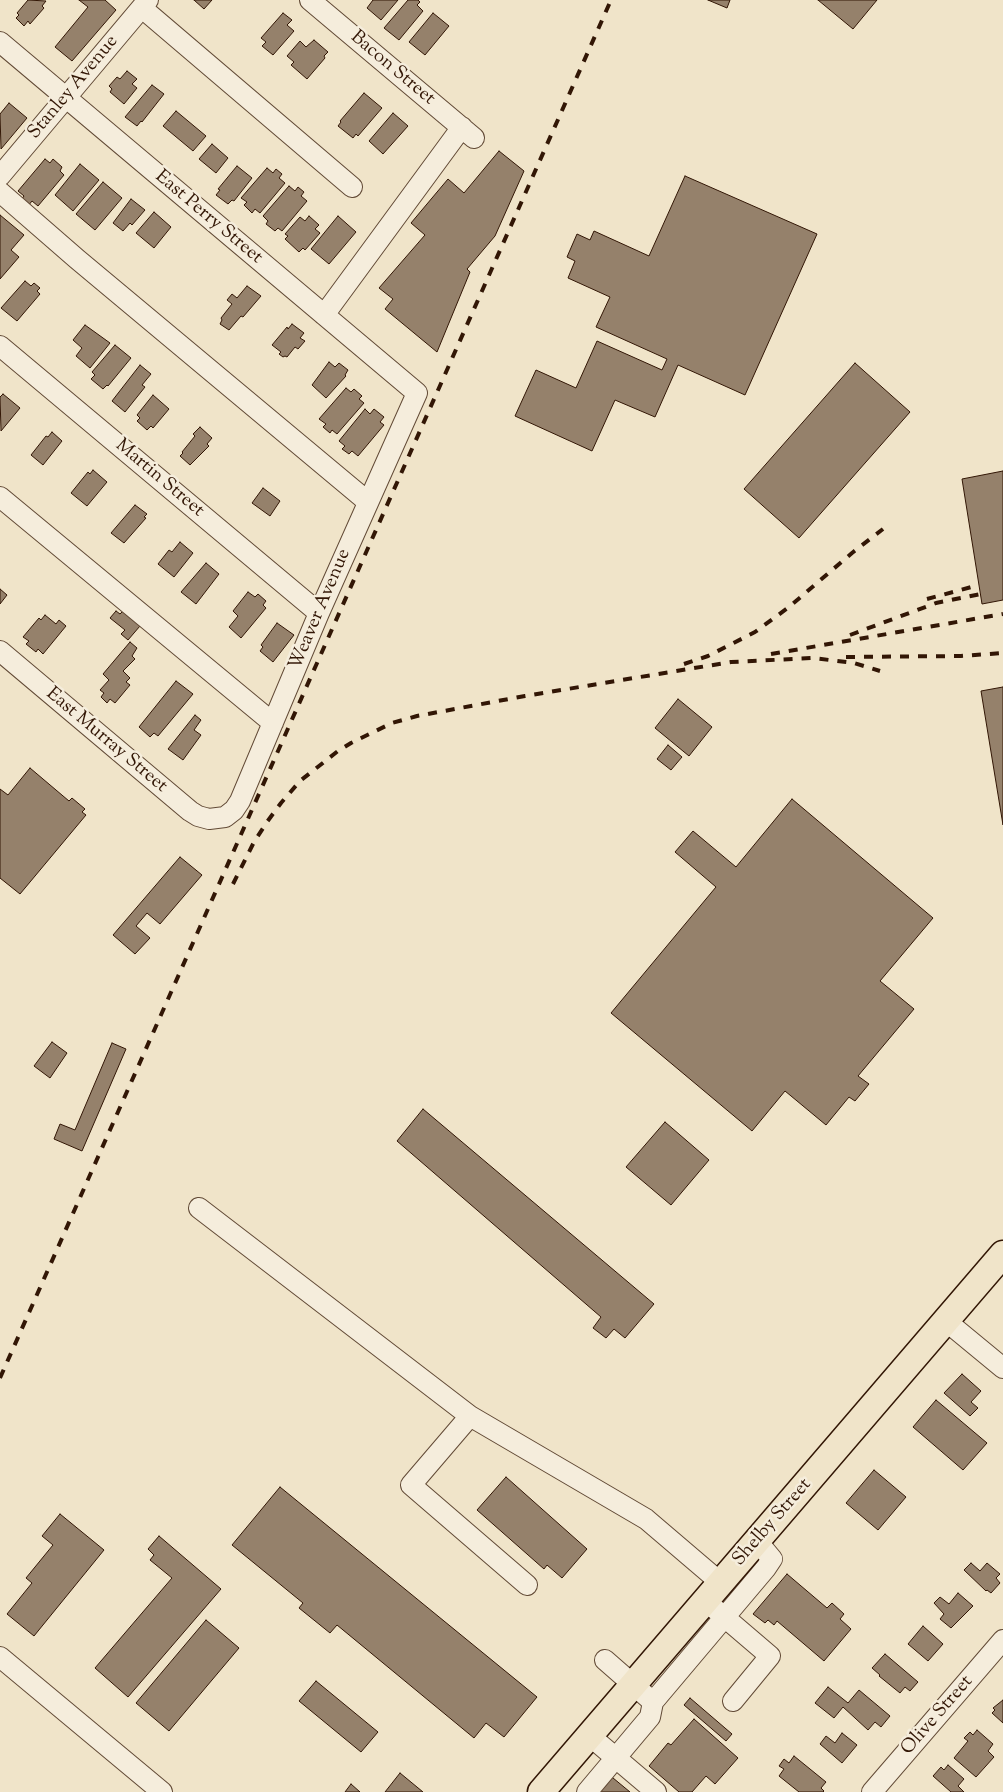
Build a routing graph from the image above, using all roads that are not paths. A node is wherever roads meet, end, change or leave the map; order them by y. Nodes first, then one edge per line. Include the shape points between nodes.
1 (310, 0) edge
2 (145, 4) edge
3 (0, 42) edge
4 (65, 98) junction
5 (0, 176) edge
6 (352, 187) dead end
7 (0, 192) edge
8 (324, 315) junction
9 (0, 346) edge
10 (417, 393) joint
11 (0, 497) edge
12 (368, 502) junction
13 (319, 613) junction
14 (0, 651) edge
15 (272, 723) junction
16 (218, 819) joint
17 (199, 1208) dead end
18 (1003, 1254) edge
19 (946, 1321) junction
20 (1003, 1368) edge
21 (470, 1416) junction
22 (757, 1541) junction
23 (527, 1585) dead end
24 (717, 1601) junction
25 (1003, 1640) edge
26 (0, 1657) edge
27 (605, 1660) dead end
28 (634, 1685) junction
29 (733, 1701) dead end
30 (653, 1702) junction
31 (590, 1736) junction
32 (616, 1757) junction
33 (162, 1792) edge
34 (542, 1792) edge
35 (587, 1792) edge
36 (656, 1792) edge
37 (872, 1792) edge

1 - 8 street, Bacon Street via 468,132
2 - 4 street, Stanley Avenue
2 - 6 street
3 - 4 street, East Perry Street
4 - 5 street, Stanley Avenue
4 - 8 street, East Perry Street
7 - 12 street
8 - 10 street, East Perry Street
9 - 13 street, Martin Street
10 - 12 street, Weaver Avenue
11 - 15 street
12 - 13 street, Weaver Avenue
13 - 15 street, Weaver Avenue
14 - 16 street, East Murray Street via 190,811 198,816
15 - 16 street, Weaver Avenue via 240,801 234,810
17 - 21 street
18 - 19 main road, Shelby Street
19 - 20 street
19 - 22 main road, Shelby Street
21 - 23 street via 411,1485
21 - 24 street via 646,1519
22 - 24 main road, Shelby Street
22 - 24 street via 772,1559 766,1568
24 - 28 main road, Shelby Street
24 - 29 street via 770,1656
24 - 30 street
25 - 37 street, Olive Street
26 - 33 street
27 - 28 street
28 - 30 street
28 - 31 main road, Shelby Street
30 - 32 street via 650,1717
31 - 32 street
31 - 34 main road, Shelby Street
32 - 35 street
32 - 36 street

